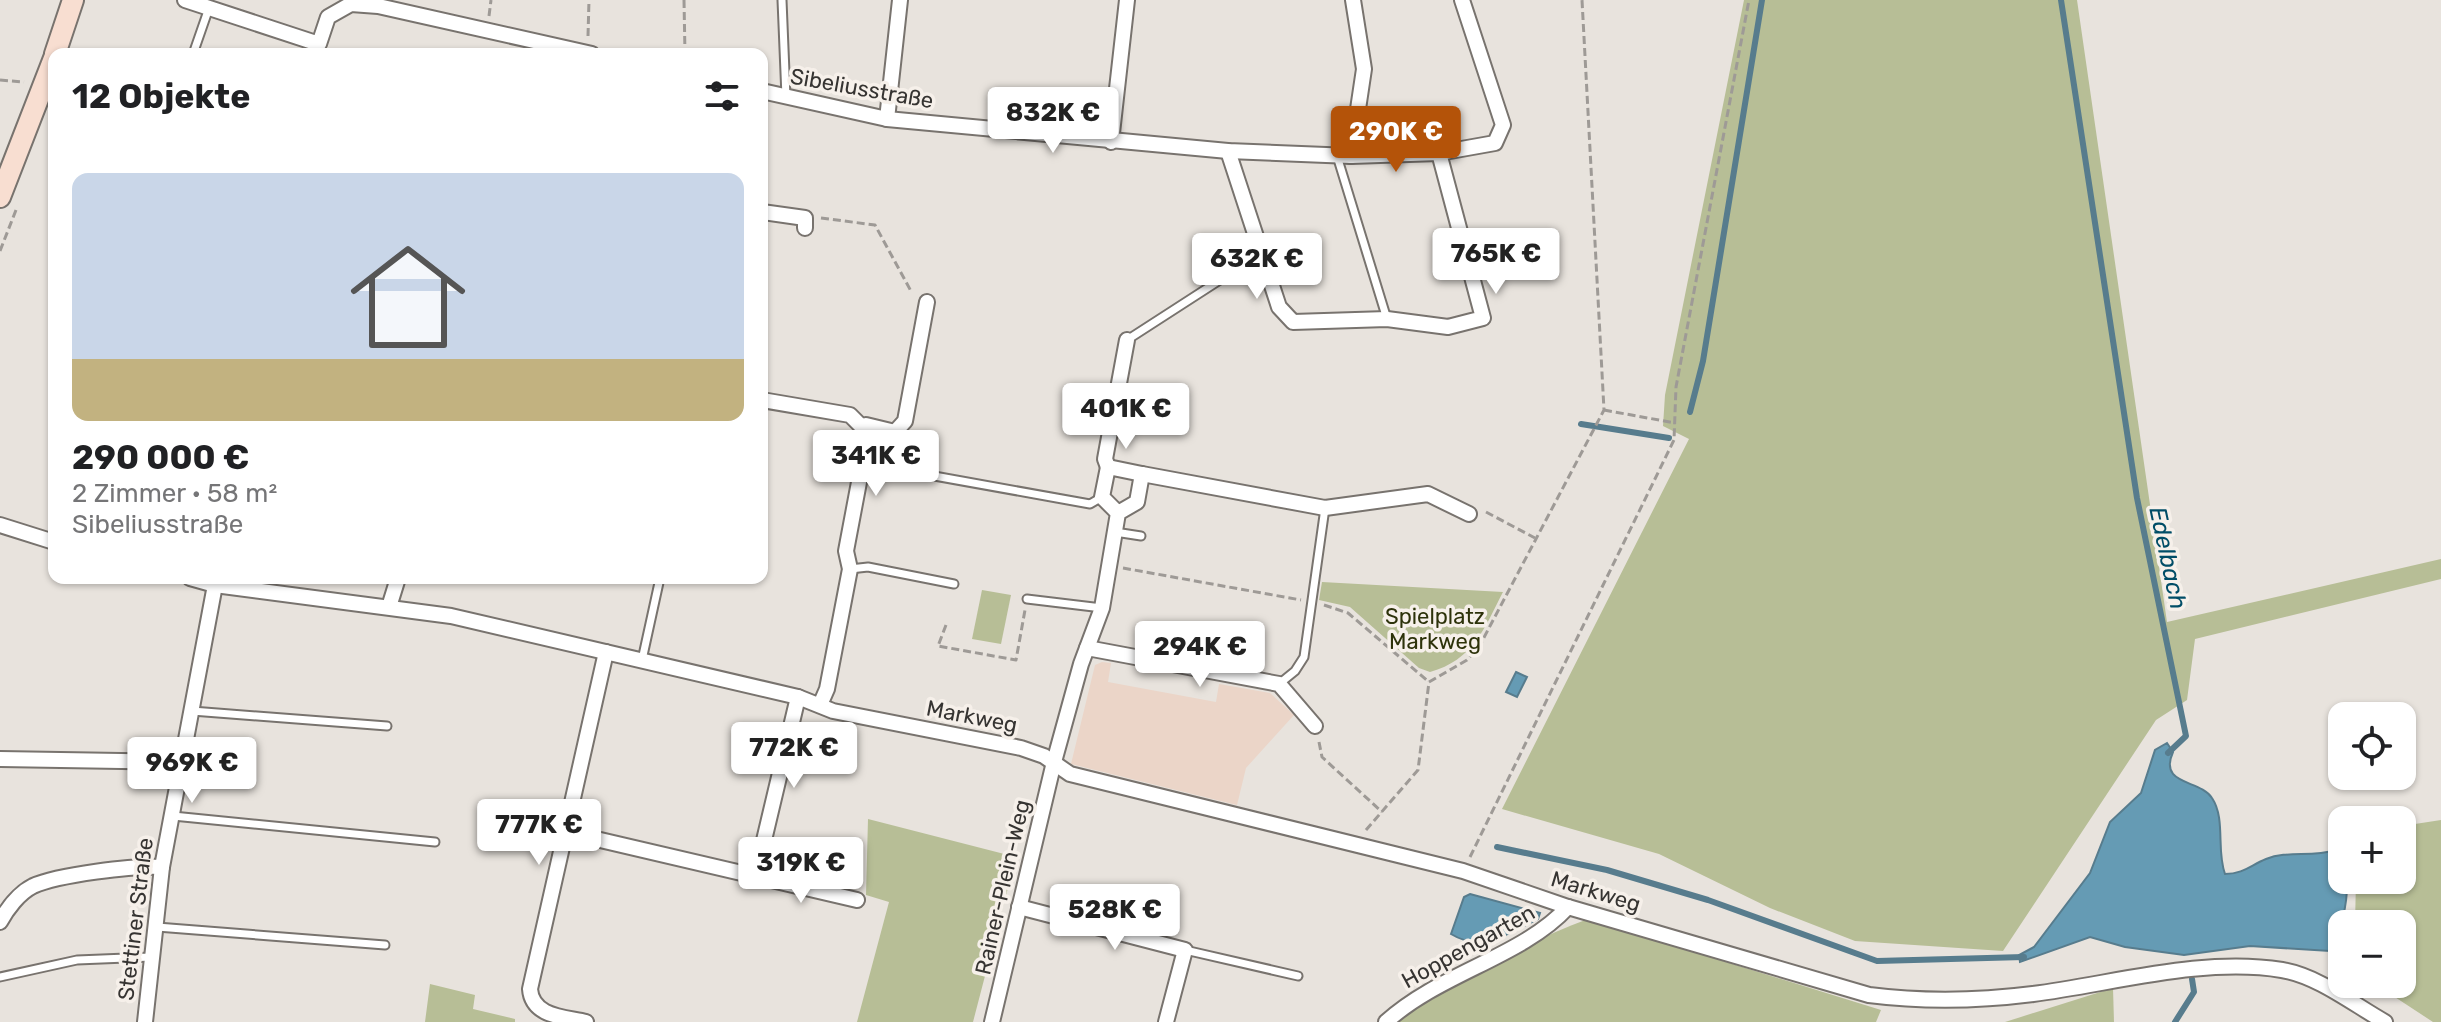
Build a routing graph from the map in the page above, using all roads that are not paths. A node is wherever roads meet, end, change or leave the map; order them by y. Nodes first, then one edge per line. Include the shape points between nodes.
1 (73, 0) edge
2 (185, 0) edge
3 (782, 0) edge
4 (900, 0) edge
5 (1127, 0) edge
6 (1353, 0) edge
7 (1462, 0) edge
8 (352, 2) edge
9 (209, 8) junction
10 (58, 48) edge
11 (195, 48) edge
12 (314, 48) edge
13 (317, 48) edge
14 (550, 48) edge
15 (48, 74) edge
16 (768, 92) edge
17 (786, 97) junction
18 (887, 119) junction
19 (1111, 142) junction
20 (1228, 151) junction
21 (1439, 153) junction
22 (1344, 156) junction
23 (0, 197) edge
24 (768, 214) edge
25 (805, 223) road end
26 (1265, 264) junction
27 (927, 302) road end
28 (1387, 319) junction
29 (1127, 340) joint
30 (768, 401) edge
31 (863, 428) junction
32 (895, 432) junction
33 (892, 460) junction
34 (863, 461) junction
35 (1108, 467) junction
36 (1142, 474) junction
37 (1102, 497) junction
38 (1325, 508) junction
39 (1118, 513) junction
40 (1469, 514) road end
41 (0, 525) edge
42 (1115, 532) junction
43 (1141, 536) dead end
44 (48, 540) edge
45 (850, 569) junction
46 (211, 584) edge
47 (396, 584) edge
48 (659, 584) edge
49 (954, 584) dead end
50 (215, 585) junction
51 (1027, 599) road end
52 (389, 607) junction
53 (1102, 608) junction
54 (1087, 648) junction
55 (606, 652) junction
56 (642, 660) junction
57 (1279, 684) junction
58 (798, 697) junction
59 (820, 705) junction
60 (192, 711) junction
61 (387, 726) dead end
62 (1315, 726) road end
63 (0, 759) edge
64 (182, 762) junction
65 (1054, 762) junction
66 (170, 816) junction
67 (566, 832) junction
68 (435, 842) dead end
69 (162, 867) junction
70 (756, 874) junction
71 (857, 900) dead end
72 (1019, 907) junction
73 (1568, 907) junction
74 (0, 922) edge
75 (154, 927) junction
76 (385, 945) dead end
77 (1185, 950) junction
78 (151, 957) junction
79 (1298, 976) dead end
80 (0, 977) edge
81 (145, 1022) edge
82 (586, 1022) edge
83 (992, 1022) edge
84 (1166, 1022) edge
85 (1386, 1022) edge
86 (2385, 1022) edge

1 - 10 street
2 - 9 street
3 - 17 lane
4 - 18 street
5 - 19 street
6 - 22 street via 1364,69
7 - 21 street, Sibeliusstraße via 1503,125 1495,143
8 - 13 street via 328,17
8 - 14 street
9 - 11 lane
9 - 12 street
15 - 23 street
16 - 17 street, Sibeliusstraße
17 - 18 street, Sibeliusstraße
18 - 19 street, Sibeliusstraße
19 - 20 street, Sibeliusstraße
20 - 22 street, Sibeliusstraße
20 - 26 street
21 - 22 street, Sibeliusstraße
21 - 28 street via 1483,318 1448,327
22 - 28 lane
24 - 25 street
26 - 28 street via 1279,307 1293,322
26 - 29 lane via 1223,278
27 - 32 street via 905,421
29 - 35 street via 1105,459
30 - 31 street via 850,415
31 - 32 street
31 - 34 street via 858,453
32 - 33 street
33 - 34 street
33 - 37 lane via 901,470 1004,491 1090,504
34 - 45 street via 846,551
35 - 36 street
35 - 37 street
36 - 38 street
36 - 39 street via 1137,502
37 - 39 street
38 - 40 street via 1428,494
38 - 57 lane via 1304,657
39 - 42 street, Rainer-Plein-Weg
41 - 44 street
42 - 43 lane
42 - 53 street, Rainer-Plein-Weg
45 - 49 lane via 868,567
45 - 59 street
46 - 50 street, Markweg
47 - 52 street
48 - 56 lane
50 - 52 street, Markweg
50 - 60 street, Stettiner Straße
51 - 53 lane
52 - 55 street, Markweg
53 - 54 street, Rainer-Plein-Weg
54 - 57 street
54 - 65 street, Rainer-Plein-Weg
55 - 56 street, Markweg
55 - 67 street
56 - 58 street, Markweg
57 - 62 street
58 - 59 street, Markweg
58 - 70 street
59 - 65 street, Markweg via 1021,748
60 - 61 lane
60 - 64 street, Stettiner Straße
63 - 64 street
64 - 66 street, Stettiner Straße
65 - 72 street, Rainer-Plein-Weg
65 - 73 street, Markweg via 1070,774 1463,871
66 - 68 lane
66 - 69 street, Stettiner Straße
67 - 70 street
67 - 82 street via 531,999 551,1014
69 - 74 street via 135,865 33,886
69 - 75 street, Stettiner Straße
70 - 71 street
72 - 77 street
72 - 83 street, Rainer-Plein-Weg
73 - 85 street, Hoppengarten via 1550,927 1448,979
73 - 86 street, Markweg via 1869,995 1917,1001 1985,999 2149,975 2248,967 2307,977
75 - 76 lane
75 - 78 street, Stettiner Straße
77 - 79 lane
77 - 84 street
78 - 80 lane via 77,960
78 - 81 street, Stettiner Straße

